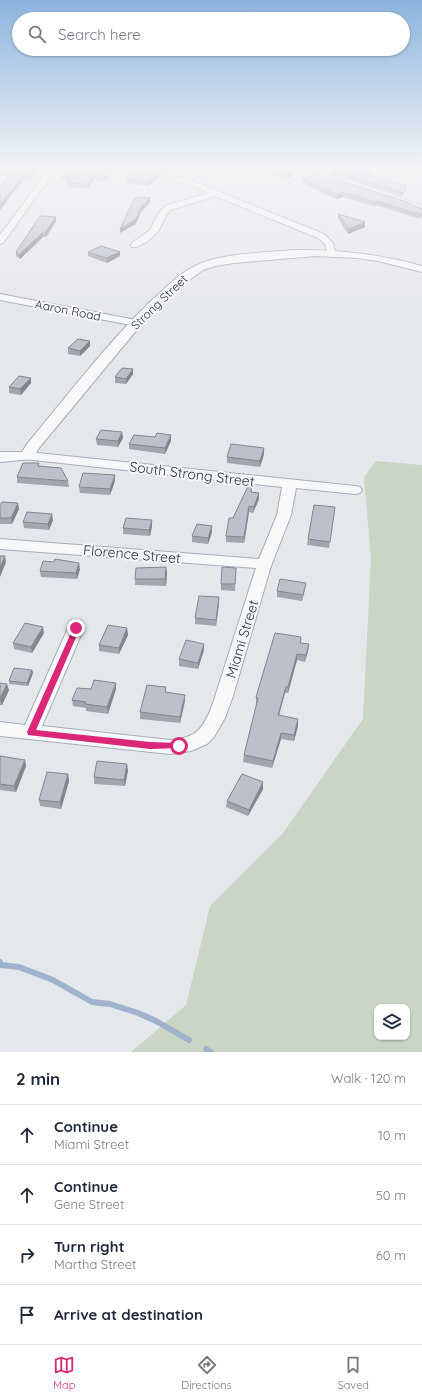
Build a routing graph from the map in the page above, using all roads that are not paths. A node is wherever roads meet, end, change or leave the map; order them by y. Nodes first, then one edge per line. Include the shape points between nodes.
1 (17, 218) edge
2 (160, 218) edge
3 (277, 218) edge
4 (0, 241) edge
5 (135, 245) dead end
6 (331, 252) junction
7 (422, 269) edge
8 (0, 297) edge
9 (136, 323) junction
10 (28, 456) junction
11 (0, 457) edge
12 (289, 485) junction
13 (355, 490) dead end
14 (0, 544) edge
15 (265, 564) junction
16 (76, 628) dead end
17 (0, 729) edge
18 (31, 732) junction

1 - 4 street
2 - 5 street via 154,232
3 - 6 street via 321,236 330,243
6 - 7 street, Strong Street via 376,257
6 - 9 street, Strong Street via 278,254 207,264 186,276
8 - 9 street, Aaron Road
9 - 10 street, Strong Street via 32,447
10 - 11 street
10 - 12 street, South Strong Street
12 - 13 street, South Strong Street
12 - 15 street, Miami Street via 286,506
14 - 15 street, Florence Street
15 - 18 street, Miami Street via 223,701 212,726 203,737 188,744 170,747
16 - 18 street
17 - 18 street, Miami Street

